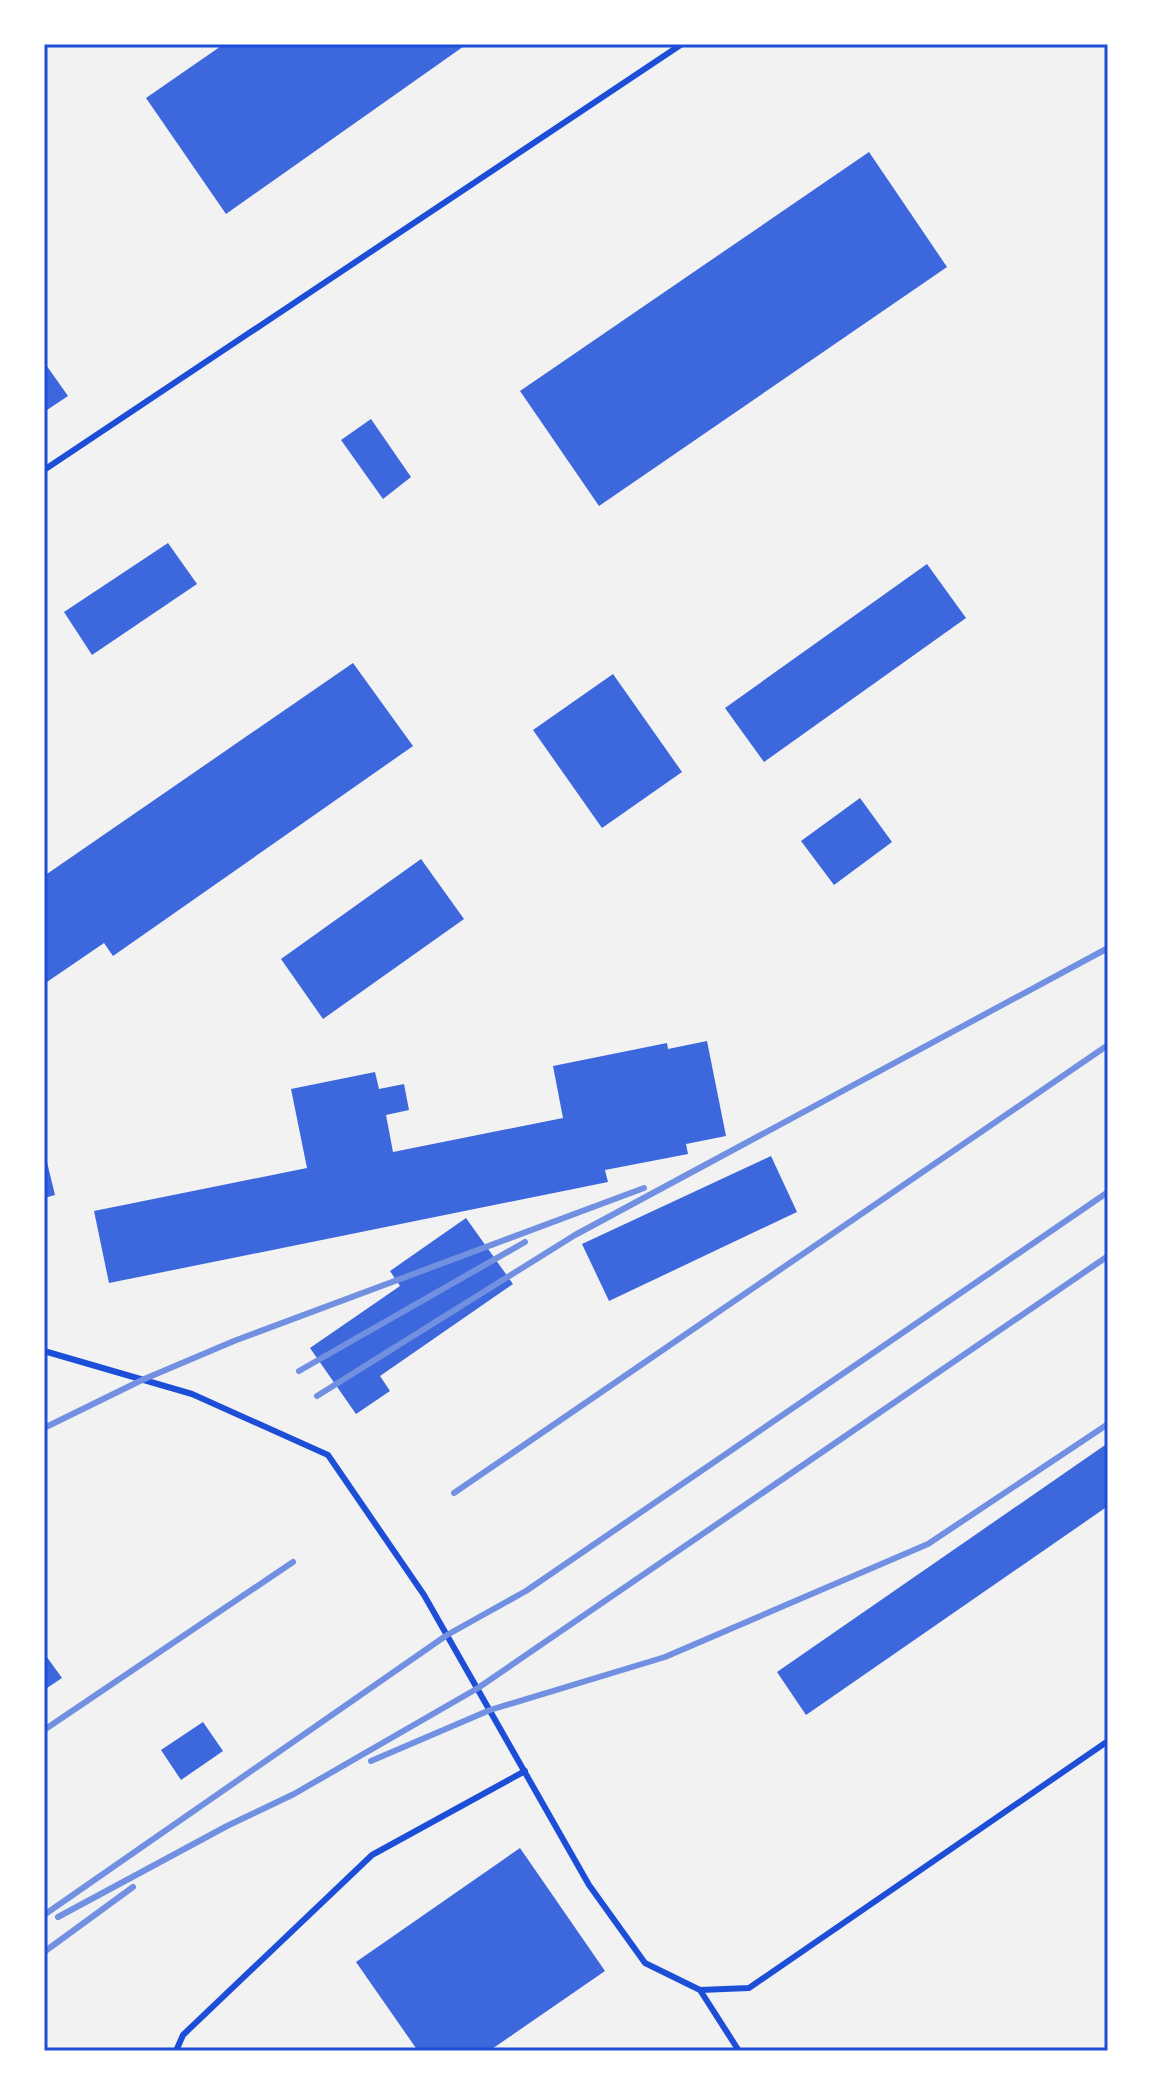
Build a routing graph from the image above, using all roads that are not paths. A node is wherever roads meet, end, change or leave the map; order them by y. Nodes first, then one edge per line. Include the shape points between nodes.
1 (682, 44) edge
2 (44, 470) edge
3 (44, 1351) edge
4 (1108, 1741) edge
5 (525, 1771) junction
6 (700, 1990) junction
7 (176, 2051) edge
8 (739, 2051) edge

1 - 2 lane
3 - 5 lane via 192,1394 328,1455 424,1595
4 - 6 lane via 749,1988
5 - 6 lane via 589,1885 645,1963
5 - 7 lane via 372,1855 183,2035
6 - 8 lane

